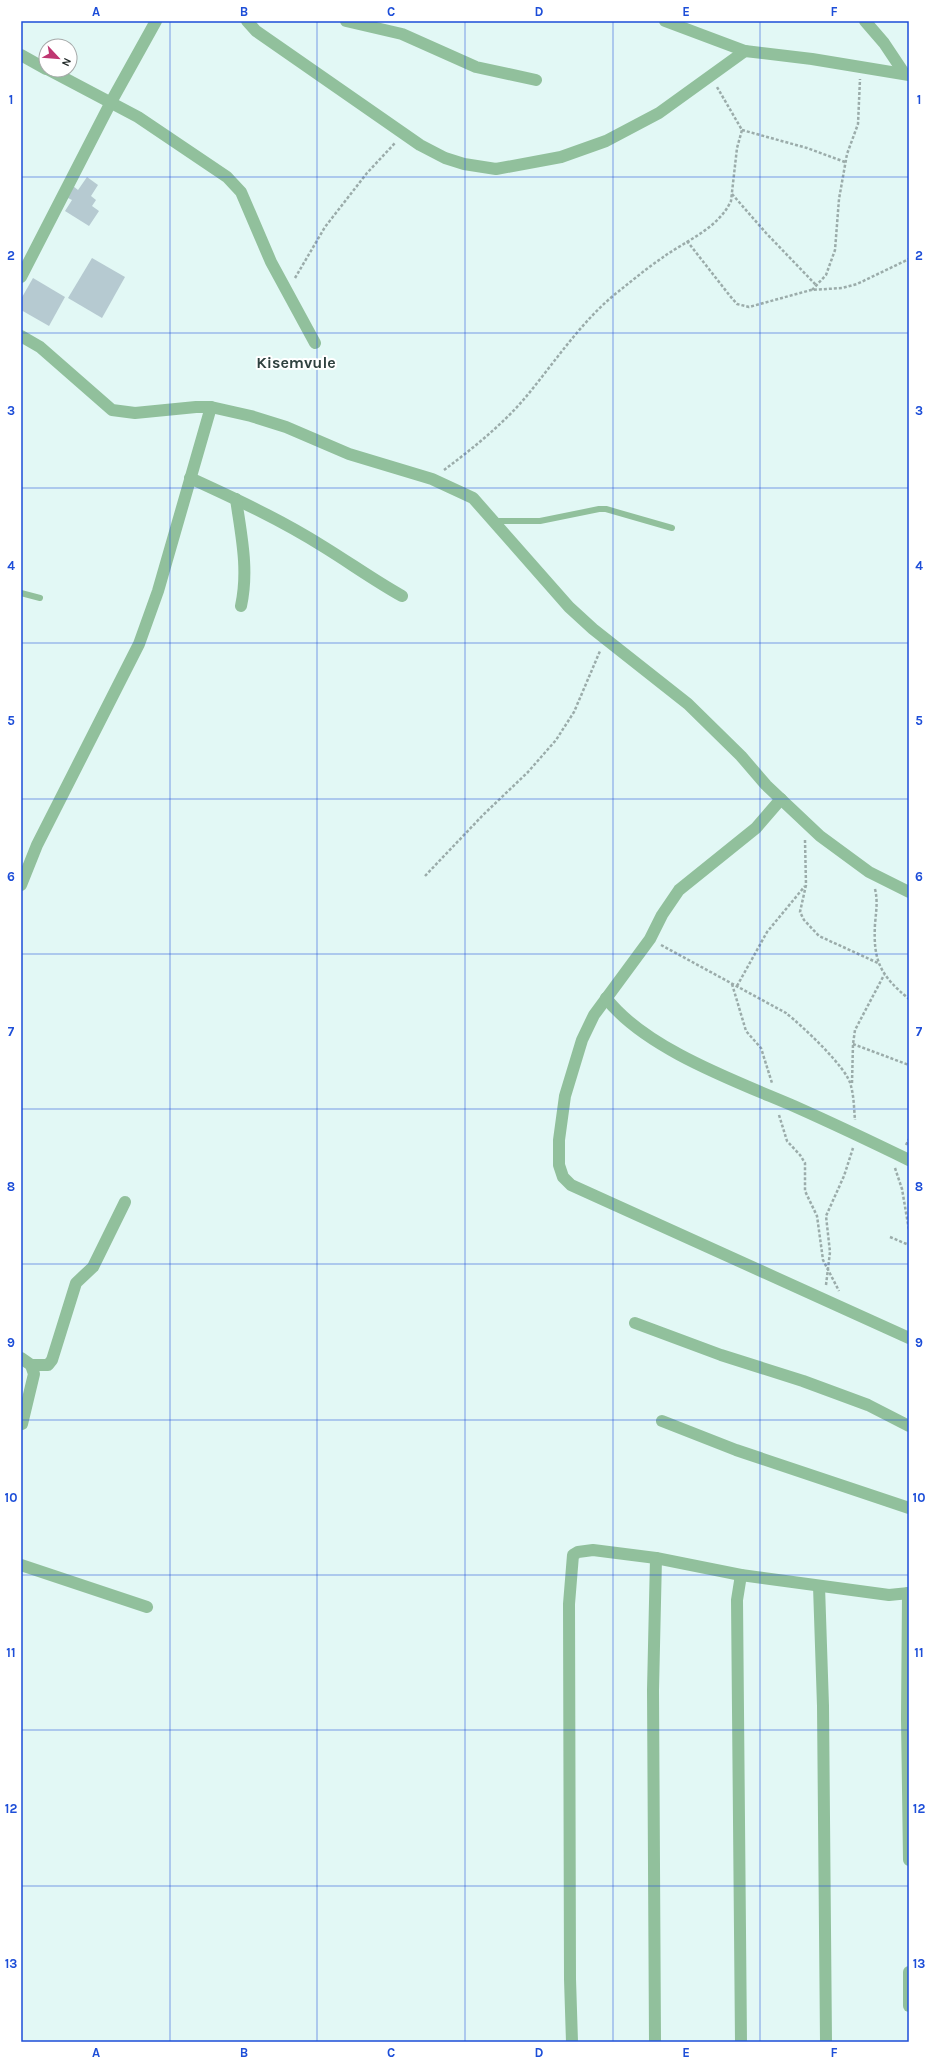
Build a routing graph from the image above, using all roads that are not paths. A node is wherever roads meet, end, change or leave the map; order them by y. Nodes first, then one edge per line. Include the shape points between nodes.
1 (156, 21) edge
2 (247, 21) edge
3 (346, 21) edge
4 (665, 21) edge
5 (865, 21) edge
6 (745, 51) junction
7 (21, 55) edge
8 (38, 65) edge
9 (906, 74) edge
10 (64, 78) edge
11 (536, 80) dead end
12 (111, 102) junction
13 (21, 277) edge
14 (21, 336) edge
15 (315, 343) dead end
16 (211, 407) junction
17 (190, 478) junction
18 (236, 499) junction
19 (495, 522) junction
20 (672, 528) dead end
21 (21, 594) edge
22 (402, 596) dead end
23 (40, 598) dead end
24 (241, 606) dead end
25 (781, 799) junction
26 (21, 885) edge
27 (909, 892) edge
28 (606, 998) junction
29 (909, 1160) edge
30 (125, 1202) dead end
31 (635, 1323) dead end
32 (909, 1338) edge
33 (26, 1361) edge
34 (662, 1421) dead end
35 (22, 1424) dead end
36 (909, 1426) edge
37 (909, 1508) edge
38 (656, 1558) junction
39 (21, 1565) edge
40 (741, 1575) junction
41 (820, 1586) junction
42 (909, 1593) edge
43 (147, 1607) dead end
44 (909, 1860) edge
45 (909, 1972) edge
46 (909, 2006) edge
47 (572, 2042) edge
48 (655, 2042) edge
49 (741, 2042) edge
50 (826, 2042) edge

1 - 12 street
2 - 6 street via 256,31 433,152 464,164 496,169 561,157 606,141 659,113
3 - 11 street via 402,34 476,67
4 - 6 street
5 - 9 street
6 - 9 street
7 - 8 street
10 - 12 street
12 - 13 street
12 - 15 street via 138,117 236,185 271,262
14 - 16 street via 40,347 112,410 136,413
16 - 17 street
16 - 19 street via 286,427 349,454 432,479 473,498
17 - 18 street
17 - 26 street via 158,592 139,644 37,845
18 - 22 street via 324,547
18 - 24 street via 245,562
19 - 20 lane via 540,521 599,508
19 - 25 street via 569,607 604,639 688,704
21 - 23 lane
25 - 27 street via 840,852 869,872
25 - 28 street via 756,828 679,890 650,939
28 - 29 street via 628,1021 659,1042 713,1072
28 - 32 street via 582,1040 565,1096 559,1140 559,1165 563,1177 571,1185
30 - 33 street via 93,1267 76,1283 52,1360 48,1365
31 - 36 street via 721,1355 803,1380 868,1405
33 - 35 street via 34,1374
34 - 37 street via 736,1450
38 - 40 street
38 - 47 street via 593,1550 575,1553 572,1559 569,1611
38 - 48 street via 653,1690
39 - 43 street
40 - 41 street
40 - 49 street via 737,1600
41 - 42 street via 889,1595
41 - 50 street
42 - 44 street
45 - 46 street

